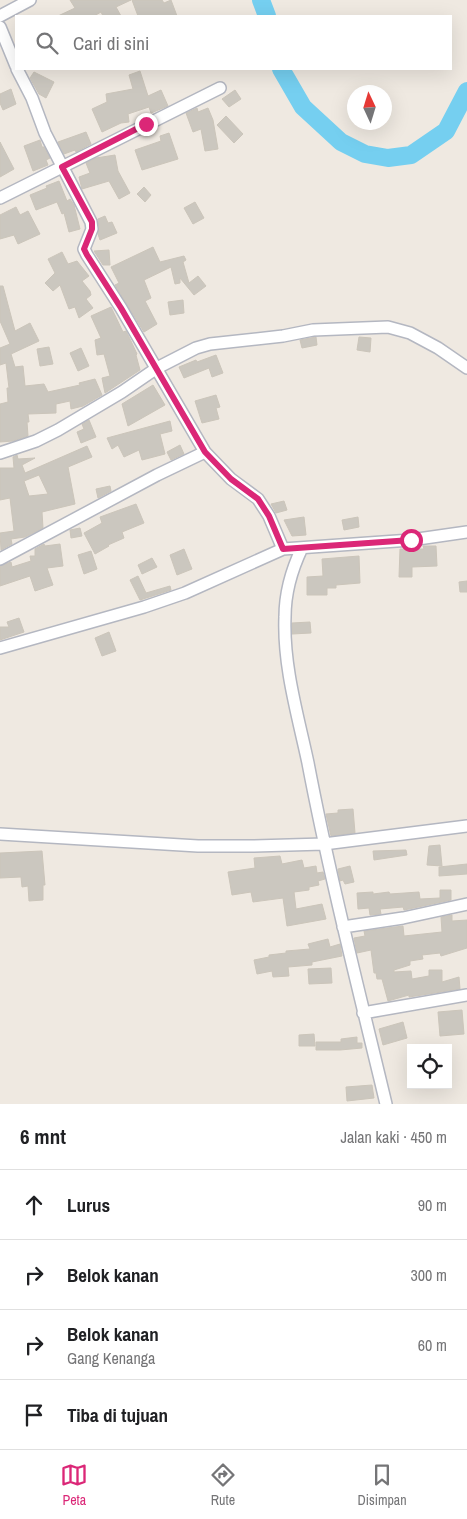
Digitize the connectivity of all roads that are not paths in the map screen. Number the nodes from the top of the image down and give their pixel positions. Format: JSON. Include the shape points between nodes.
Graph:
{"nodes":[{"id":1,"x":30,"y":0,"type":"edge"},
{"id":2,"x":0,"y":16,"type":"edge"},
{"id":3,"x":0,"y":27,"type":"edge"},
{"id":4,"x":15,"y":62,"type":"edge"},
{"id":5,"x":18,"y":70,"type":"edge"},
{"id":6,"x":220,"y":88,"type":"dead end"},
{"id":7,"x":62,"y":167,"type":"junction"},
{"id":8,"x":0,"y":198,"type":"edge"},
{"id":9,"x":157,"y":368,"type":"junction"},
{"id":10,"x":467,"y":368,"type":"edge"},
{"id":11,"x":205,"y":452,"type":"junction"},
{"id":12,"x":0,"y":453,"type":"edge"},
{"id":13,"x":467,"y":532,"type":"edge"},
{"id":14,"x":302,"y":548,"type":"junction"},
{"id":15,"x":283,"y":549,"type":"junction"},
{"id":16,"x":0,"y":559,"type":"edge"},
{"id":17,"x":0,"y":648,"type":"edge"},
{"id":18,"x":467,"y":826,"type":"edge"},
{"id":19,"x":0,"y":834,"type":"edge"},
{"id":20,"x":324,"y":844,"type":"junction"},
{"id":21,"x":467,"y":904,"type":"edge"},
{"id":22,"x":343,"y":927,"type":"junction"},
{"id":23,"x":467,"y":995,"type":"edge"},
{"id":24,"x":363,"y":1013,"type":"junction"},
{"id":25,"x":386,"y":1104,"type":"edge"}],
"edges":[{"from":1,"to":2,"type":"street"},
{"from":3,"to":4,"type":"street"},
{"from":5,"to":7,"type":"street"},
{"from":6,"to":7,"type":"street"},
{"from":7,"to":8,"type":"street"},
{"from":7,"to":9,"type":"street","via":[[92,222],[84,249]]},
{"from":9,"to":10,"type":"street","via":[[210,344],[313,330],[388,327],[410,333]]},
{"from":9,"to":11,"type":"street"},
{"from":9,"to":12,"type":"street","via":[[58,430]]},
{"from":11,"to":15,"type":"street","via":[[231,479],[258,499]]},
{"from":11,"to":16,"type":"street"},
{"from":13,"to":14,"type":"street","via":[[411,540]]},
{"from":14,"to":15,"type":"street"},
{"from":14,"to":20,"type":"street","via":[[286,591],[286,655]]},
{"from":15,"to":17,"type":"street","via":[[185,593]]},
{"from":18,"to":20,"type":"street"},
{"from":19,"to":20,"type":"street","via":[[198,846]]},
{"from":20,"to":22,"type":"street"},
{"from":21,"to":22,"type":"street"},
{"from":22,"to":24,"type":"street"},
{"from":23,"to":24,"type":"street"},
{"from":24,"to":25,"type":"street"}]}
